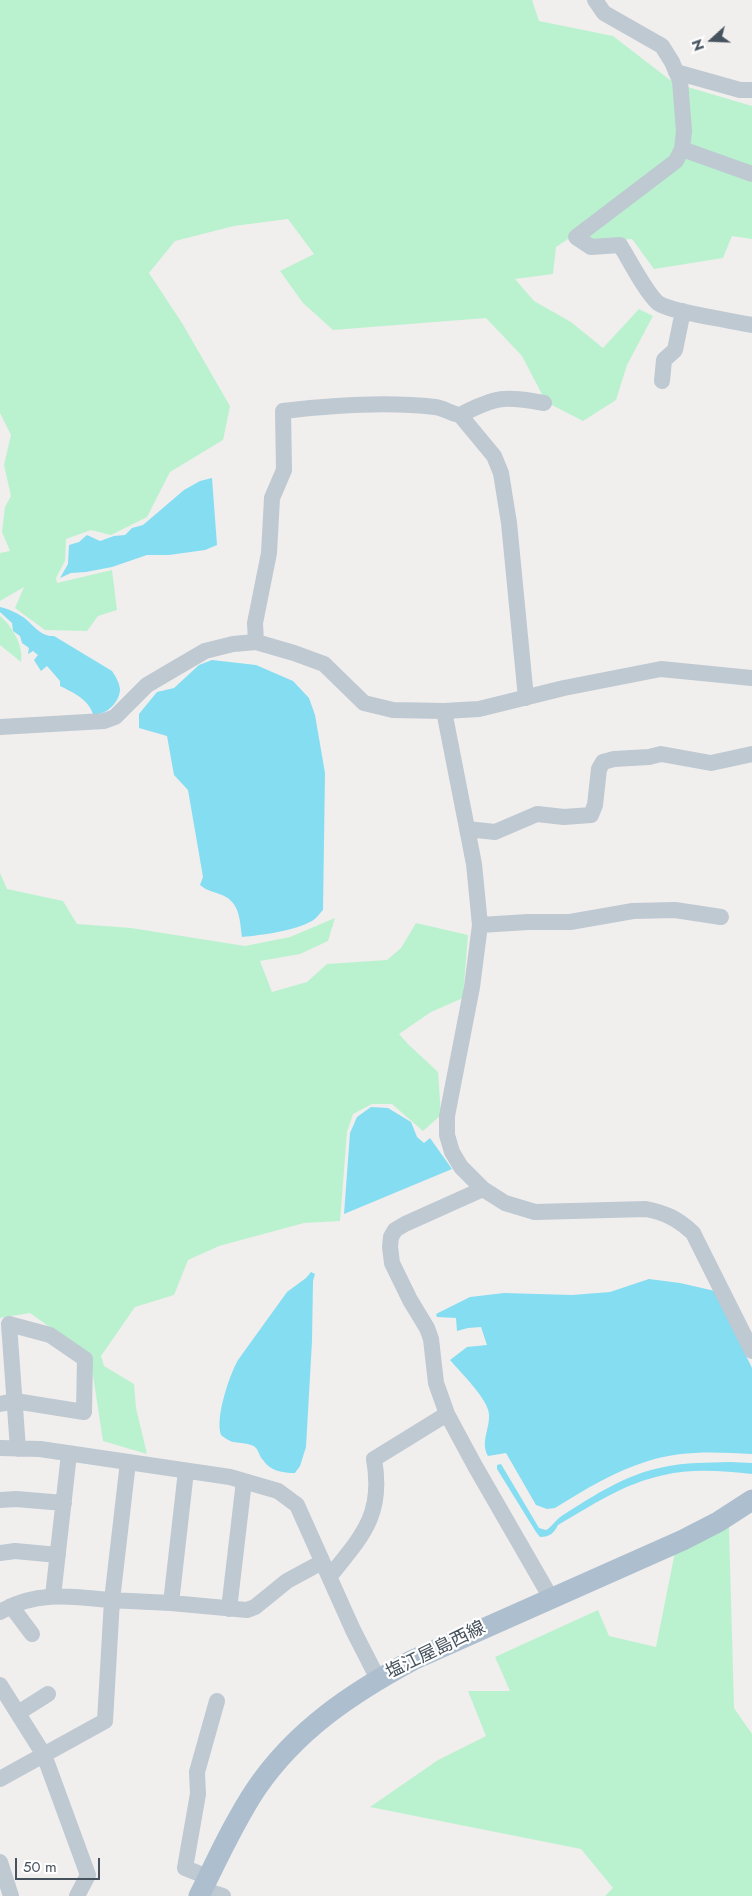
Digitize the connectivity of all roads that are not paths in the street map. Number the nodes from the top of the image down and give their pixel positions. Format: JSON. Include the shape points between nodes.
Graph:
{"nodes":[{"id":1,"x":595,"y":0,"type":"edge"},
{"id":2,"x":676,"y":72,"type":"junction"},
{"id":3,"x":752,"y":90,"type":"edge"},
{"id":4,"x":682,"y":149,"type":"junction"},
{"id":5,"x":752,"y":174,"type":"edge"},
{"id":6,"x":683,"y":311,"type":"junction"},
{"id":7,"x":752,"y":325,"type":"edge"},
{"id":8,"x":662,"y":381,"type":"dead end"},
{"id":9,"x":544,"y":403,"type":"dead end"},
{"id":10,"x":460,"y":415,"type":"junction"},
{"id":11,"x":256,"y":642,"type":"junction"},
{"id":12,"x":752,"y":678,"type":"edge"},
{"id":13,"x":526,"y":698,"type":"junction"},
{"id":14,"x":444,"y":711,"type":"junction"},
{"id":15,"x":0,"y":727,"type":"edge"},
{"id":16,"x":752,"y":754,"type":"edge"},
{"id":17,"x":467,"y":828,"type":"junction"},
{"id":18,"x":721,"y":917,"type":"dead end"},
{"id":19,"x":480,"y":925,"type":"junction"},
{"id":20,"x":483,"y":1190,"type":"junction"},
{"id":21,"x":5,"y":1324,"type":"edge"},
{"id":22,"x":752,"y":1351,"type":"edge"},
{"id":23,"x":7,"y":1403,"type":"edge"},
{"id":24,"x":447,"y":1414,"type":"junction"},
{"id":25,"x":0,"y":1448,"type":"edge"},
{"id":26,"x":18,"y":1448,"type":"junction"},
{"id":27,"x":69,"y":1454,"type":"junction"},
{"id":28,"x":128,"y":1462,"type":"junction"},
{"id":29,"x":186,"y":1471,"type":"junction"},
{"id":30,"x":244,"y":1481,"type":"junction"},
{"id":31,"x":0,"y":1500,"type":"edge"},
{"id":32,"x":752,"y":1500,"type":"edge"},
{"id":33,"x":64,"y":1503,"type":"junction"},
{"id":34,"x":0,"y":1553,"type":"edge"},
{"id":35,"x":58,"y":1555,"type":"junction"},
{"id":36,"x":326,"y":1569,"type":"junction"},
{"id":37,"x":53,"y":1596,"type":"junction"},
{"id":38,"x":551,"y":1598,"type":"junction"},
{"id":39,"x":112,"y":1600,"type":"junction"},
{"id":40,"x":170,"y":1603,"type":"junction"},
{"id":41,"x":5,"y":1609,"type":"edge"},
{"id":42,"x":228,"y":1609,"type":"junction"},
{"id":43,"x":32,"y":1634,"type":"dead end"},
{"id":44,"x":378,"y":1679,"type":"junction"},
{"id":45,"x":0,"y":1685,"type":"edge"},
{"id":46,"x":48,"y":1694,"type":"dead end"},
{"id":47,"x":217,"y":1701,"type":"dead end"},
{"id":48,"x":18,"y":1713,"type":"junction"},
{"id":49,"x":44,"y":1755,"type":"junction"},
{"id":50,"x":0,"y":1779,"type":"edge"},
{"id":51,"x":0,"y":1862,"type":"edge"},
{"id":52,"x":203,"y":1887,"type":"edge"},
{"id":53,"x":10,"y":1896,"type":"edge"},
{"id":54,"x":77,"y":1896,"type":"edge"},
{"id":55,"x":224,"y":1896,"type":"edge"}],
"edges":[{"from":1,"to":2,"type":"street","via":[[604,13],[662,46]]},
{"from":2,"to":3,"type":"street","via":[[740,90]]},
{"from":2,"to":4,"type":"street","via":[[683,107]]},
{"from":4,"to":5,"type":"street"},
{"from":4,"to":6,"type":"street","via":[[676,161],[576,237],[590,247],[620,244],[659,303]]},
{"from":6,"to":7,"type":"street"},
{"from":6,"to":8,"type":"street","via":[[675,350],[664,360]]},
{"from":9,"to":10,"type":"street","via":[[498,398]]},
{"from":10,"to":11,"type":"street","via":[[437,407],[372,404],[283,411],[284,470],[272,498],[269,553],[255,623]]},
{"from":10,"to":13,"type":"street","via":[[494,456],[501,473]]},
{"from":11,"to":14,"type":"street","via":[[324,664],[364,703],[393,710]]},
{"from":11,"to":15,"type":"street","via":[[205,651],[147,685],[115,717],[104,721]]},
{"from":12,"to":13,"type":"street","via":[[661,669]]},
{"from":13,"to":14,"type":"street","via":[[479,709]]},
{"from":14,"to":17,"type":"street"},
{"from":16,"to":17,"type":"street","via":[[711,763],[661,754],[614,759],[603,762],[599,769],[591,815],[537,814],[495,832]]},
{"from":17,"to":19,"type":"street"},
{"from":18,"to":19,"type":"street","via":[[675,910],[633,910],[570,922]]},
{"from":19,"to":20,"type":"street","via":[[472,987],[447,1116],[447,1135],[452,1152]]},
{"from":20,"to":22,"type":"street","via":[[504,1203],[535,1212],[646,1209],[680,1220],[693,1232]]},
{"from":20,"to":24,"type":"street","via":[[405,1224],[391,1237],[392,1263],[431,1340],[436,1383]]},
{"from":21,"to":23,"type":"street"},
{"from":21,"to":23,"type":"street","via":[[50,1335],[85,1359],[84,1412]]},
{"from":23,"to":26,"type":"street"},
{"from":24,"to":36,"type":"street","via":[[374,1459],[377,1490],[369,1525]]},
{"from":24,"to":38,"type":"street"},
{"from":25,"to":26,"type":"street"},
{"from":26,"to":27,"type":"street"},
{"from":27,"to":28,"type":"street"},
{"from":27,"to":33,"type":"street"},
{"from":28,"to":29,"type":"street"},
{"from":28,"to":39,"type":"street"},
{"from":29,"to":30,"type":"street"},
{"from":29,"to":40,"type":"street"},
{"from":30,"to":36,"type":"street","via":[[278,1492],[297,1505]]},
{"from":30,"to":42,"type":"street"},
{"from":31,"to":33,"type":"street"},
{"from":32,"to":38,"type":"main road","name":"塩江屋島西線","via":[[683,1540]]},
{"from":33,"to":35,"type":"street"},
{"from":34,"to":35,"type":"street","via":[[15,1551]]},
{"from":35,"to":37,"type":"street"},
{"from":36,"to":42,"type":"street","via":[[286,1581],[254,1608]]},
{"from":36,"to":44,"type":"street"},
{"from":37,"to":39,"type":"street"},
{"from":37,"to":41,"type":"street","via":[[23,1601]]},
{"from":38,"to":44,"type":"main road","name":"塩江屋島西線"},
{"from":39,"to":40,"type":"street"},
{"from":39,"to":49,"type":"street","via":[[105,1721]]},
{"from":40,"to":42,"type":"street"},
{"from":41,"to":43,"type":"street"},
{"from":44,"to":52,"type":"main road","name":"塩江屋島西線","via":[[339,1704],[284,1753],[249,1800]]},
{"from":45,"to":48,"type":"street"},
{"from":46,"to":48,"type":"street"},
{"from":47,"to":52,"type":"street","via":[[197,1772],[198,1794],[185,1868]]},
{"from":48,"to":49,"type":"street"},
{"from":49,"to":50,"type":"street"},
{"from":49,"to":54,"type":"street","via":[[88,1875]]},
{"from":51,"to":53,"type":"street"},
{"from":52,"to":55,"type":"street"}]}
